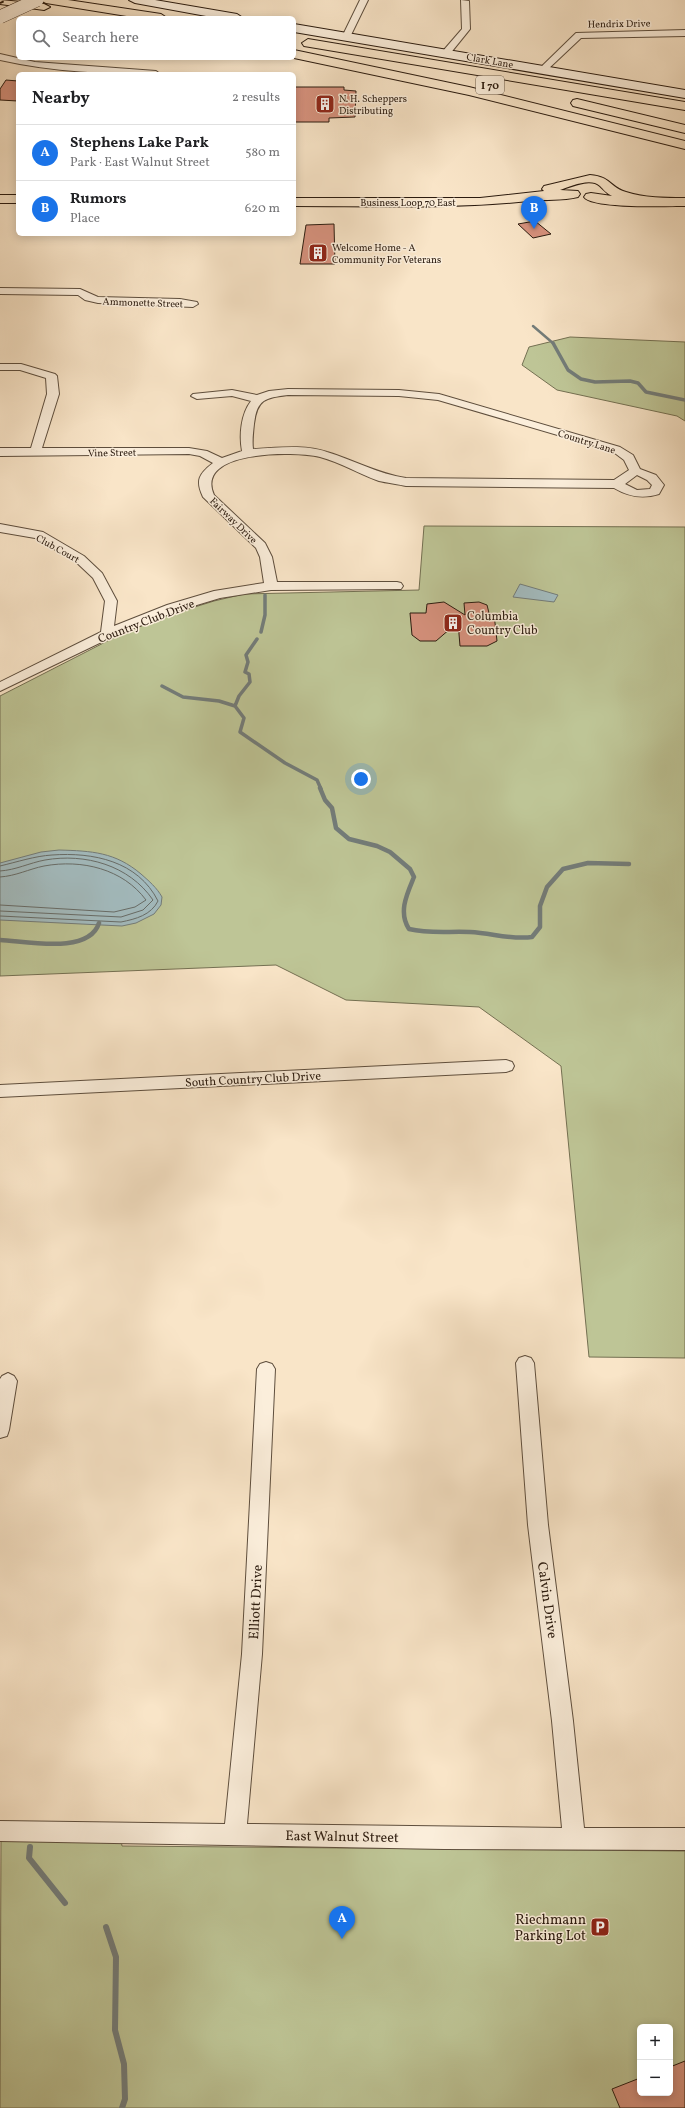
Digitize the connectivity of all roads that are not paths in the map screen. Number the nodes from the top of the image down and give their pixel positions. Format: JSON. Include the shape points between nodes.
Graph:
{"nodes":[{"id":1,"x":37,"y":0,"type":"edge"},
{"id":2,"x":135,"y":0,"type":"edge"},
{"id":3,"x":364,"y":0,"type":"edge"},
{"id":4,"x":50,"y":1,"type":"edge"},
{"id":5,"x":465,"y":1,"type":"edge"},
{"id":6,"x":0,"y":2,"type":"edge"},
{"id":7,"x":130,"y":13,"type":"junction"},
{"id":8,"x":91,"y":16,"type":"edge"},
{"id":9,"x":144,"y":16,"type":"edge"},
{"id":10,"x":149,"y":16,"type":"edge"},
{"id":11,"x":226,"y":16,"type":"edge"},
{"id":12,"x":0,"y":17,"type":"edge"},
{"id":13,"x":296,"y":28,"type":"edge"},
{"id":14,"x":685,"y":33,"type":"edge"},
{"id":15,"x":346,"y":37,"type":"junction"},
{"id":16,"x":296,"y":40,"type":"edge"},
{"id":17,"x":296,"y":47,"type":"edge"},
{"id":18,"x":446,"y":53,"type":"junction"},
{"id":19,"x":296,"y":54,"type":"edge"},
{"id":20,"x":0,"y":57,"type":"edge"},
{"id":21,"x":543,"y":69,"type":"junction"},
{"id":22,"x":129,"y":72,"type":"edge"},
{"id":23,"x":533,"y":93,"type":"dead end"},
{"id":24,"x":685,"y":94,"type":"edge"},
{"id":25,"x":564,"y":100,"type":"dead end"},
{"id":26,"x":685,"y":106,"type":"edge"},
{"id":27,"x":685,"y":129,"type":"edge"},
{"id":28,"x":685,"y":145,"type":"edge"},
{"id":29,"x":571,"y":189,"type":"junction"},
{"id":30,"x":609,"y":189,"type":"junction"},
{"id":31,"x":591,"y":197,"type":"junction"},
{"id":32,"x":0,"y":199,"type":"edge"},
{"id":33,"x":16,"y":199,"type":"edge"},
{"id":34,"x":296,"y":202,"type":"edge"},
{"id":35,"x":662,"y":202,"type":"junction"},
{"id":36,"x":685,"y":202,"type":"edge"},
{"id":37,"x":0,"y":291,"type":"edge"},
{"id":38,"x":193,"y":304,"type":"dead end"},
{"id":39,"x":0,"y":367,"type":"edge"},
{"id":40,"x":197,"y":396,"type":"dead end"},
{"id":41,"x":258,"y":399,"type":"junction"},
{"id":42,"x":0,"y":452,"type":"edge"},
{"id":43,"x":35,"y":453,"type":"junction"},
{"id":44,"x":248,"y":453,"type":"junction"},
{"id":45,"x":221,"y":462,"type":"junction"},
{"id":46,"x":635,"y":471,"type":"junction"},
{"id":47,"x":617,"y":484,"type":"junction"},
{"id":48,"x":0,"y":528,"type":"edge"},
{"id":49,"x":271,"y":586,"type":"junction"},
{"id":50,"x":397,"y":586,"type":"dead end"},
{"id":51,"x":107,"y":634,"type":"junction"},
{"id":52,"x":0,"y":687,"type":"edge"},
{"id":53,"x":506,"y":1066,"type":"dead end"},
{"id":54,"x":0,"y":1091,"type":"edge"},
{"id":55,"x":525,"y":1363,"type":"dead end"},
{"id":56,"x":266,"y":1369,"type":"dead end"},
{"id":57,"x":8,"y":1381,"type":"dead end"},
{"id":58,"x":0,"y":1430,"type":"edge"},
{"id":59,"x":0,"y":1831,"type":"edge"},
{"id":60,"x":235,"y":1834,"type":"junction"},
{"id":61,"x":574,"y":1838,"type":"junction"},
{"id":62,"x":685,"y":1839,"type":"edge"}],
"edges":[{"from":1,"to":12,"type":"street","bridge":true},
{"from":2,"to":11,"type":"street"},
{"from":3,"to":15,"type":"street"},
{"from":4,"to":7,"type":"main road"},
{"from":5,"to":18,"type":"street","via":[[466,29]]},
{"from":6,"to":8,"type":"main road"},
{"from":7,"to":9,"type":"main road"},
{"from":7,"to":10,"type":"main road"},
{"from":13,"to":15,"type":"street","name":"Clark Lane"},
{"from":14,"to":21,"type":"street","name":"Hendrix Drive","via":[[579,35]]},
{"from":15,"to":18,"type":"street","name":"Clark Lane"},
{"from":16,"to":26,"type":"main road"},
{"from":17,"to":23,"type":"main road","number":"I 70"},
{"from":18,"to":21,"type":"street","name":"Clark Lane"},
{"from":19,"to":28,"type":"main road","number":"I 70","via":[[476,93]]},
{"from":20,"to":22,"type":"street","via":[[35,65]]},
{"from":21,"to":24,"type":"street","name":"Clark Lane"},
{"from":25,"to":27,"type":"main road"},
{"from":29,"to":30,"type":"main road","via":[[580,179],[594,179],[608,185]]},
{"from":29,"to":31,"type":"main road"},
{"from":29,"to":34,"type":"main road","name":"Business Loop 70 East","via":[[497,201]]},
{"from":30,"to":31,"type":"main road","via":[[606,193]]},
{"from":30,"to":35,"type":"main road","via":[[622,196]]},
{"from":31,"to":35,"type":"main road","via":[[633,203]]},
{"from":32,"to":33,"type":"main road"},
{"from":35,"to":36,"type":"main road"},
{"from":37,"to":38,"type":"street","name":"Ammonette Street","via":[[80,292],[98,300]]},
{"from":39,"to":43,"type":"street","via":[[21,366],[50,376],[53,394]]},
{"from":40,"to":41,"type":"street","via":[[232,393]]},
{"from":41,"to":44,"type":"street","via":[[250,410],[246,442]]},
{"from":41,"to":46,"type":"street","name":"Country Lane","via":[[269,394],[288,392],[399,393],[440,398],[616,449],[628,455]]},
{"from":42,"to":43,"type":"street","name":"Vine Street"},
{"from":43,"to":45,"type":"street","name":"Vine Street","via":[[189,451],[203,453]]},
{"from":44,"to":45,"type":"street","name":"Fairway Drive"},
{"from":44,"to":47,"type":"street","via":[[302,451],[323,454],[383,478],[406,482]]},
{"from":45,"to":49,"type":"street","name":"Fairway Drive","via":[[207,473],[204,486],[209,497],[261,546],[266,557]]},
{"from":46,"to":47,"type":"street"},
{"from":46,"to":47,"type":"street","via":[[656,480],[658,486],[655,491],[640,494],[630,492]]},
{"from":48,"to":51,"type":"street","name":"Club Court","via":[[39,535],[80,559],[98,576],[111,601]]},
{"from":49,"to":50,"type":"street","name":"Country Club Drive"},
{"from":49,"to":51,"type":"street","name":"Country Club Drive","via":[[218,594],[172,608]]},
{"from":51,"to":52,"type":"street","name":"Country Club Drive"},
{"from":53,"to":54,"type":"street","name":"South Country Club Drive"},
{"from":55,"to":61,"type":"street","name":"Calvin Drive","via":[[538,1525],[569,1776]]},
{"from":56,"to":60,"type":"street","name":"Elliott Drive","via":[[252,1654]]},
{"from":57,"to":58,"type":"street"},
{"from":59,"to":60,"type":"street","name":"East Walnut Street"},
{"from":60,"to":61,"type":"street","name":"East Walnut Street"},
{"from":61,"to":62,"type":"street","name":"East Walnut Street"}]}
